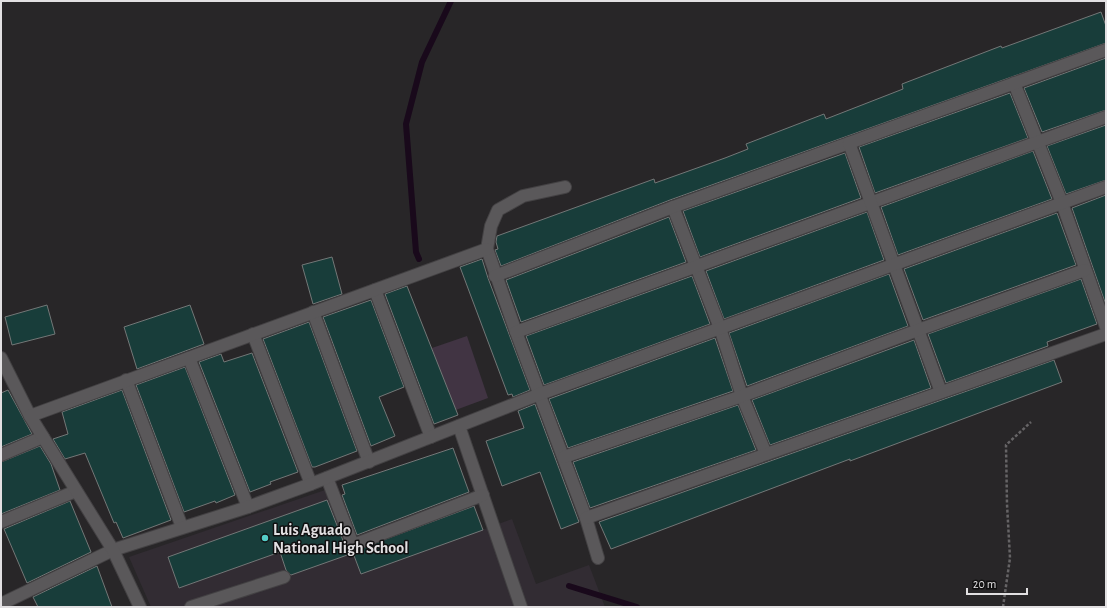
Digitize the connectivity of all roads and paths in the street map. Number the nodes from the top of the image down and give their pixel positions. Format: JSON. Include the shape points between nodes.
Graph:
{"nodes":[{"id":1,"x":1106,"y":50,"type":"edge"},
{"id":2,"x":1014,"y":83,"type":"junction"},
{"id":3,"x":1106,"y":117,"type":"edge"},
{"id":4,"x":1037,"y":141,"type":"junction"},
{"id":5,"x":849,"y":143,"type":"junction"},
{"id":6,"x":565,"y":187,"type":"dead end"},
{"id":7,"x":1106,"y":187,"type":"edge"},
{"id":8,"x":871,"y":203,"type":"junction"},
{"id":9,"x":1062,"y":203,"type":"junction"},
{"id":10,"x":672,"y":207,"type":"junction"},
{"id":11,"x":487,"y":249,"type":"junction"},
{"id":12,"x":895,"y":265,"type":"junction"},
{"id":13,"x":695,"y":266,"type":"junction"},
{"id":14,"x":1085,"y":270,"type":"junction"},
{"id":15,"x":495,"y":276,"type":"junction"},
{"id":16,"x":375,"y":290,"type":"junction"},
{"id":17,"x":313,"y":312,"type":"junction"},
{"id":18,"x":1106,"y":327,"type":"edge"},
{"id":19,"x":720,"y":328,"type":"junction"},
{"id":20,"x":918,"y":330,"type":"junction"},
{"id":21,"x":516,"y":332,"type":"junction"},
{"id":22,"x":253,"y":334,"type":"junction"},
{"id":23,"x":1106,"y":334,"type":"edge"},
{"id":24,"x":1,"y":358,"type":"edge"},
{"id":25,"x":188,"y":358,"type":"junction"},
{"id":26,"x":126,"y":380,"type":"junction"},
{"id":27,"x":6,"y":384,"type":"edge"},
{"id":28,"x":942,"y":392,"type":"junction"},
{"id":29,"x":540,"y":394,"type":"junction"},
{"id":30,"x":742,"y":396,"type":"junction"},
{"id":31,"x":30,"y":416,"type":"junction"},
{"id":32,"x":1031,"y":422,"type":"dead end"},
{"id":33,"x":459,"y":426,"type":"junction"},
{"id":34,"x":43,"y":437,"type":"junction"},
{"id":35,"x":431,"y":437,"type":"junction"},
{"id":36,"x":766,"y":454,"type":"junction"},
{"id":37,"x":1,"y":455,"type":"edge"},
{"id":38,"x":564,"y":457,"type":"junction"},
{"id":39,"x":369,"y":462,"type":"junction"},
{"id":40,"x":327,"y":478,"type":"junction"},
{"id":41,"x":311,"y":484,"type":"junction"},
{"id":42,"x":76,"y":491,"type":"junction"},
{"id":43,"x":483,"y":495,"type":"junction"},
{"id":44,"x":248,"y":507,"type":"junction"},
{"id":45,"x":586,"y":518,"type":"junction"},
{"id":46,"x":1,"y":522,"type":"edge"},
{"id":47,"x":182,"y":527,"type":"junction"},
{"id":48,"x":113,"y":550,"type":"junction"},
{"id":49,"x":598,"y":558,"type":"dead end"},
{"id":50,"x":284,"y":577,"type":"dead end"},
{"id":51,"x":1,"y":604,"type":"edge"},
{"id":52,"x":140,"y":607,"type":"edge"},
{"id":53,"x":191,"y":607,"type":"edge"},
{"id":54,"x":521,"y":607,"type":"edge"},
{"id":55,"x":1003,"y":607,"type":"edge"}],
"edges":[{"from":1,"to":2,"type":"street"},
{"from":2,"to":4,"type":"street"},
{"from":2,"to":5,"type":"street"},
{"from":3,"to":4,"type":"street"},
{"from":4,"to":8,"type":"street"},
{"from":4,"to":9,"type":"street"},
{"from":5,"to":8,"type":"street"},
{"from":5,"to":10,"type":"street"},
{"from":6,"to":11,"type":"street","via":[[523,196],[498,210],[491,226]]},
{"from":7,"to":9,"type":"street"},
{"from":8,"to":12,"type":"street"},
{"from":8,"to":13,"type":"street"},
{"from":9,"to":12,"type":"street"},
{"from":9,"to":14,"type":"street"},
{"from":10,"to":13,"type":"street"},
{"from":10,"to":15,"type":"street"},
{"from":11,"to":15,"type":"street"},
{"from":11,"to":16,"type":"street"},
{"from":12,"to":19,"type":"street"},
{"from":12,"to":20,"type":"street"},
{"from":13,"to":19,"type":"street"},
{"from":13,"to":21,"type":"street"},
{"from":14,"to":18,"type":"street"},
{"from":14,"to":20,"type":"street"},
{"from":15,"to":21,"type":"street"},
{"from":16,"to":17,"type":"street"},
{"from":16,"to":35,"type":"street"},
{"from":17,"to":22,"type":"street"},
{"from":17,"to":39,"type":"street"},
{"from":19,"to":29,"type":"street"},
{"from":19,"to":30,"type":"street"},
{"from":20,"to":28,"type":"street"},
{"from":20,"to":30,"type":"street"},
{"from":21,"to":29,"type":"street"},
{"from":22,"to":25,"type":"street"},
{"from":22,"to":41,"type":"street"},
{"from":23,"to":28,"type":"street"},
{"from":24,"to":27,"type":"street"},
{"from":25,"to":26,"type":"street"},
{"from":25,"to":44,"type":"street"},
{"from":26,"to":31,"type":"street"},
{"from":26,"to":47,"type":"street"},
{"from":27,"to":31,"type":"street"},
{"from":28,"to":36,"type":"street"},
{"from":29,"to":33,"type":"street"},
{"from":29,"to":38,"type":"street"},
{"from":30,"to":36,"type":"street"},
{"from":30,"to":38,"type":"street"},
{"from":31,"to":34,"type":"street"},
{"from":32,"to":55,"type":"path","via":[[1006,445],[1010,558]]},
{"from":33,"to":35,"type":"street"},
{"from":33,"to":43,"type":"street"},
{"from":34,"to":37,"type":"street"},
{"from":34,"to":42,"type":"street"},
{"from":35,"to":39,"type":"street"},
{"from":36,"to":45,"type":"street"},
{"from":38,"to":45,"type":"street"},
{"from":39,"to":40,"type":"street"},
{"from":40,"to":41,"type":"street"},
{"from":40,"to":43,"type":"street","via":[[353,545]]},
{"from":41,"to":44,"type":"street"},
{"from":42,"to":46,"type":"street"},
{"from":42,"to":48,"type":"street"},
{"from":43,"to":54,"type":"street"},
{"from":44,"to":47,"type":"street"},
{"from":45,"to":49,"type":"street"},
{"from":47,"to":48,"type":"street"},
{"from":48,"to":51,"type":"street"},
{"from":48,"to":52,"type":"street"},
{"from":50,"to":53,"type":"street"}]}
